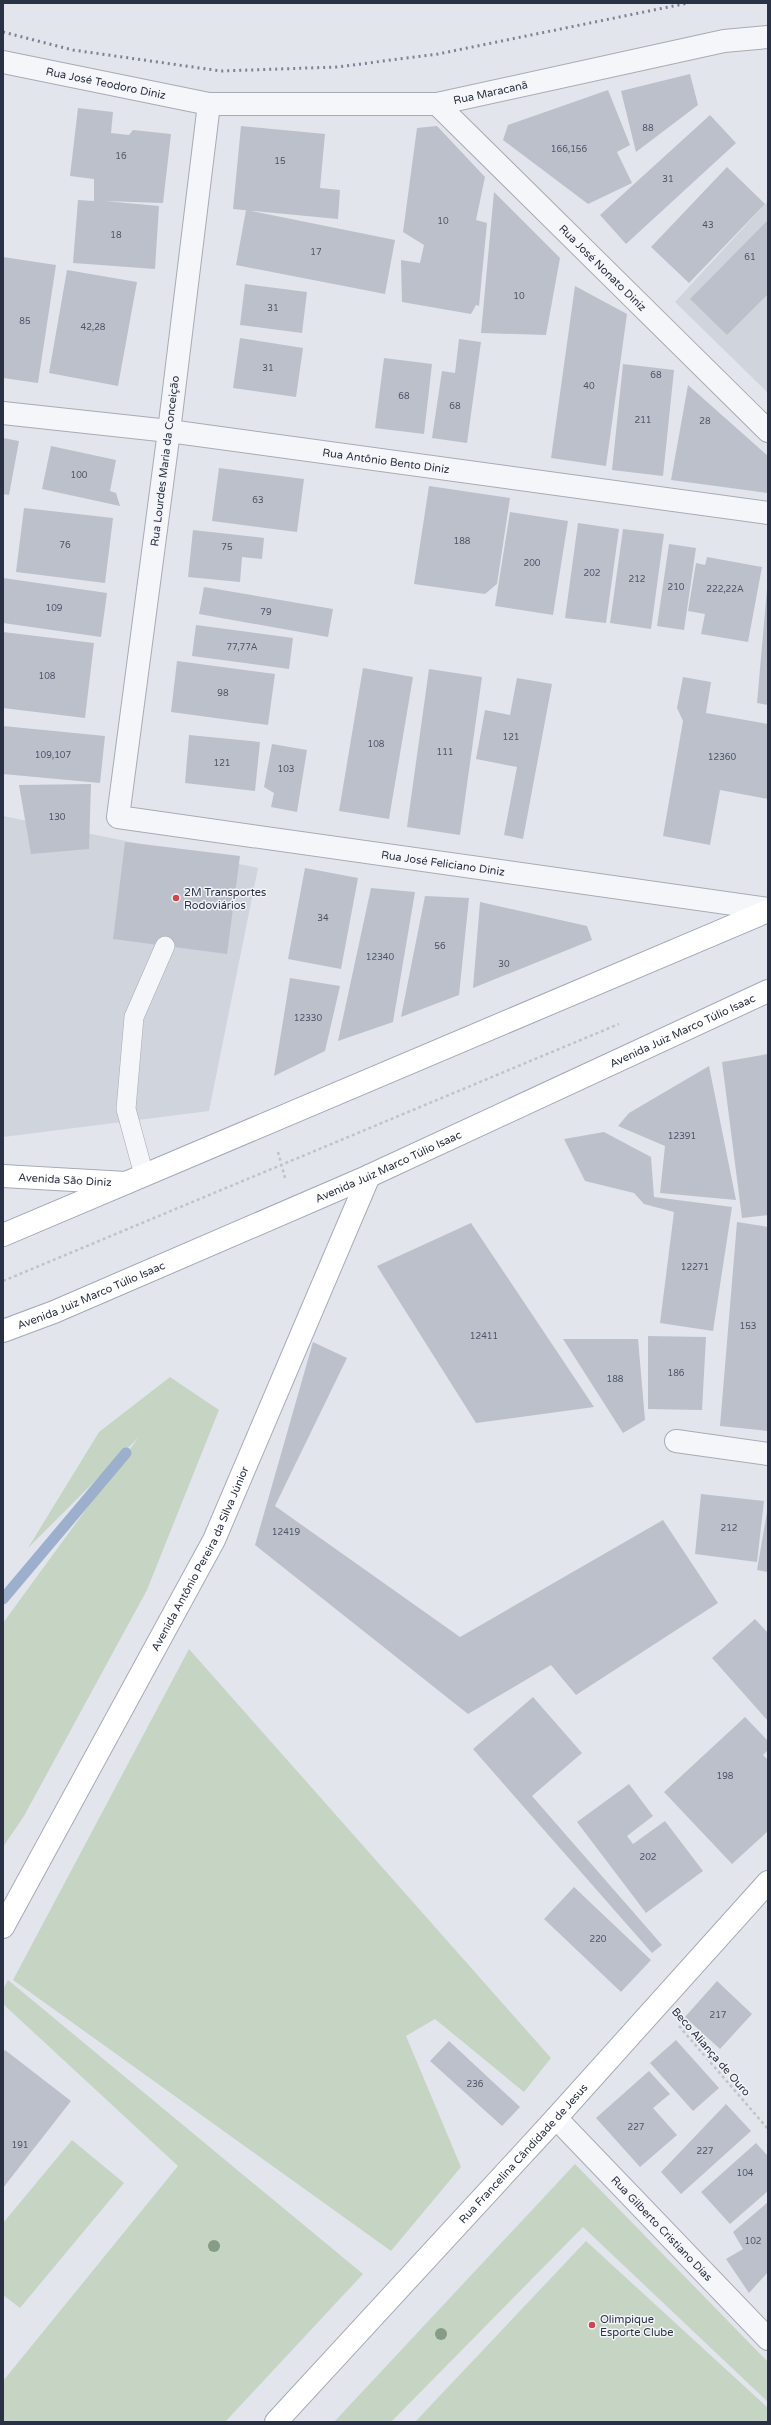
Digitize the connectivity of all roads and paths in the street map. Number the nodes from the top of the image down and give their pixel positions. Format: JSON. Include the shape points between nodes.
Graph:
{"nodes":[{"id":1,"x":768,"y":37,"type":"edge"},
{"id":2,"x":3,"y":62,"type":"edge"},
{"id":3,"x":209,"y":104,"type":"junction"},
{"id":4,"x":437,"y":104,"type":"junction"},
{"id":5,"x":3,"y":413,"type":"edge"},
{"id":6,"x":169,"y":430,"type":"junction"},
{"id":7,"x":768,"y":431,"type":"edge"},
{"id":8,"x":768,"y":513,"type":"edge"},
{"id":9,"x":118,"y":817,"type":"joint"},
{"id":10,"x":768,"y":910,"type":"edge"},
{"id":11,"x":165,"y":946,"type":"dead end"},
{"id":12,"x":768,"y":991,"type":"edge"},
{"id":13,"x":620,"y":1023,"type":"dead end"},
{"id":14,"x":269,"y":1123,"type":"junction"},
{"id":15,"x":281,"y":1165,"type":"junction"},
{"id":16,"x":3,"y":1176,"type":"edge"},
{"id":17,"x":369,"y":1176,"type":"junction"},
{"id":18,"x":135,"y":1179,"type":"junction"},
{"id":19,"x":294,"y":1208,"type":"junction"},
{"id":20,"x":3,"y":1235,"type":"edge"},
{"id":21,"x":3,"y":1281,"type":"edge"},
{"id":22,"x":3,"y":1331,"type":"edge"},
{"id":23,"x":676,"y":1441,"type":"dead end"},
{"id":24,"x":768,"y":1454,"type":"edge"},
{"id":25,"x":768,"y":1882,"type":"edge"},
{"id":26,"x":3,"y":1927,"type":"edge"},
{"id":27,"x":658,"y":2003,"type":"junction"},
{"id":28,"x":556,"y":2118,"type":"junction"},
{"id":29,"x":768,"y":2129,"type":"edge"},
{"id":30,"x":768,"y":2339,"type":"edge"},
{"id":31,"x":276,"y":2422,"type":"edge"}],
"edges":[{"from":1,"to":4,"type":"street","name":"Rua Maracanã","via":[[724,41]]},
{"from":2,"to":3,"type":"street","name":"Rua José Teodoro Diniz"},
{"from":3,"to":4,"type":"street","name":"Rua Maracanã"},
{"from":3,"to":6,"type":"street","name":"Rua Lourdes Maria da Conceição"},
{"from":4,"to":7,"type":"street","name":"Rua José Nonato Diniz"},
{"from":5,"to":6,"type":"street","name":"Rua Antônio Bento Diniz"},
{"from":6,"to":8,"type":"street","name":"Rua Antônio Bento Diniz"},
{"from":6,"to":9,"type":"street","name":"Rua Lourdes Maria da Conceição"},
{"from":9,"to":10,"type":"street","name":"Rua José Feliciano Diniz"},
{"from":10,"to":14,"type":"street"},
{"from":11,"to":18,"type":"lane","via":[[134,1017],[126,1109]]},
{"from":12,"to":17,"type":"street","name":"Avenida Juiz Marco Túlio Isaac"},
{"from":13,"to":15,"type":"path"},
{"from":14,"to":15,"type":"path"},
{"from":14,"to":18,"type":"street"},
{"from":15,"to":19,"type":"path"},
{"from":15,"to":21,"type":"path"},
{"from":16,"to":18,"type":"street","name":"Avenida São Diniz"},
{"from":17,"to":19,"type":"street","name":"Avenida Juiz Marco Túlio Isaac"},
{"from":17,"to":26,"type":"street","name":"Avenida Antônio Pereira da Silva Júnior","via":[[214,1540]]},
{"from":18,"to":20,"type":"street"},
{"from":19,"to":22,"type":"street","name":"Avenida Juiz Marco Túlio Isaac","via":[[54,1312]]},
{"from":23,"to":24,"type":"street"},
{"from":25,"to":27,"type":"street","name":"Rua Francelina Cândidade de Jesus"},
{"from":27,"to":28,"type":"street","name":"Rua Francelina Cândidade de Jesus"},
{"from":27,"to":29,"type":"path","name":"Beco Aliança de Ouro"},
{"from":28,"to":30,"type":"street","name":"Rua Gilberto Cristiano Dias"},
{"from":28,"to":31,"type":"street","name":"Rua Francelina Cândidade de Jesus"}]}
